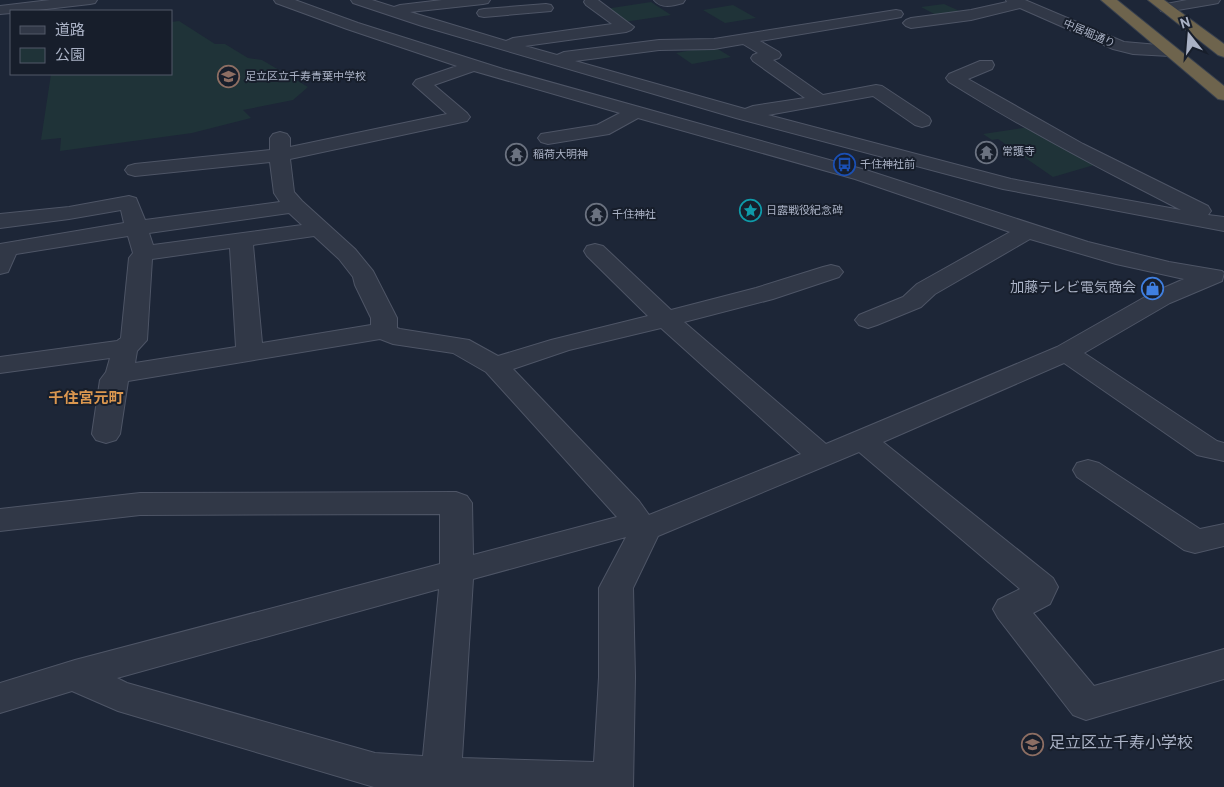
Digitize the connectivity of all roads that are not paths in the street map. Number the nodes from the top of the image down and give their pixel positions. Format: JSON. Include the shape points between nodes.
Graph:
{"nodes":[{"id":1,"x":90,"y":0,"type":"edge"},
{"id":2,"x":281,"y":0,"type":"edge"},
{"id":3,"x":358,"y":0,"type":"edge"},
{"id":4,"x":661,"y":0,"type":"edge"},
{"id":5,"x":678,"y":0,"type":"edge"},
{"id":6,"x":1108,"y":0,"type":"edge"},
{"id":7,"x":1213,"y":0,"type":"edge"},
{"id":8,"x":591,"y":2,"type":"dead end"},
{"id":9,"x":1016,"y":2,"type":"edge"},
{"id":10,"x":869,"y":3,"type":"dead end"},
{"id":11,"x":543,"y":4,"type":"edge"},
{"id":12,"x":1161,"y":4,"type":"edge"},
{"id":13,"x":484,"y":6,"type":"edge"},
{"id":14,"x":0,"y":10,"type":"edge"},
{"id":15,"x":391,"y":10,"type":"junction"},
{"id":16,"x":911,"y":23,"type":"dead end"},
{"id":17,"x":570,"y":35,"type":"junction"},
{"id":18,"x":745,"y":39,"type":"junction"},
{"id":19,"x":504,"y":44,"type":"junction"},
{"id":20,"x":1170,"y":51,"type":"junction"},
{"id":21,"x":1224,"y":52,"type":"edge"},
{"id":22,"x":550,"y":58,"type":"junction"},
{"id":23,"x":986,"y":65,"type":"dead end"},
{"id":24,"x":472,"y":66,"type":"junction"},
{"id":25,"x":1224,"y":95,"type":"edge"},
{"id":26,"x":819,"y":100,"type":"junction"},
{"id":27,"x":636,"y":112,"type":"junction"},
{"id":28,"x":742,"y":114,"type":"junction"},
{"id":29,"x":922,"y":121,"type":"dead end"},
{"id":30,"x":548,"y":138,"type":"dead end"},
{"id":31,"x":280,"y":147,"type":"junction"},
{"id":32,"x":135,"y":170,"type":"dead end"},
{"id":33,"x":294,"y":206,"type":"junction"},
{"id":34,"x":0,"y":221,"type":"edge"},
{"id":35,"x":1224,"y":223,"type":"edge"},
{"id":36,"x":136,"y":228,"type":"junction"},
{"id":37,"x":319,"y":229,"type":"junction"},
{"id":38,"x":1029,"y":230,"type":"junction"},
{"id":39,"x":241,"y":240,"type":"junction"},
{"id":40,"x":595,"y":251,"type":"dead end"},
{"id":41,"x":144,"y":254,"type":"junction"},
{"id":42,"x":0,"y":267,"type":"edge"},
{"id":43,"x":831,"y":272,"type":"dead end"},
{"id":44,"x":1217,"y":276,"type":"edge"},
{"id":45,"x":667,"y":320,"type":"junction"},
{"id":46,"x":868,"y":320,"type":"dead end"},
{"id":47,"x":384,"y":331,"type":"junction"},
{"id":48,"x":124,"y":348,"type":"junction"},
{"id":49,"x":1066,"y":353,"type":"junction"},
{"id":50,"x":250,"y":354,"type":"junction"},
{"id":51,"x":0,"y":365,"type":"edge"},
{"id":52,"x":495,"y":366,"type":"junction"},
{"id":53,"x":119,"y":374,"type":"junction"},
{"id":54,"x":106,"y":434,"type":"dead end"},
{"id":55,"x":862,"y":440,"type":"junction"},
{"id":56,"x":1224,"y":452,"type":"edge"},
{"id":57,"x":822,"y":457,"type":"junction"},
{"id":58,"x":1088,"y":470,"type":"dead end"},
{"id":59,"x":0,"y":520,"type":"edge"},
{"id":60,"x":639,"y":526,"type":"junction"},
{"id":61,"x":1224,"y":535,"type":"edge"},
{"id":62,"x":457,"y":572,"type":"junction"},
{"id":63,"x":1224,"y":664,"type":"edge"},
{"id":64,"x":74,"y":675,"type":"junction"},
{"id":65,"x":0,"y":698,"type":"edge"},
{"id":66,"x":441,"y":776,"type":"junction"},
{"id":67,"x":613,"y":783,"type":"edge"}],
"edges":[{"from":1,"to":14,"type":"street"},
{"from":2,"to":24,"type":"street"},
{"from":3,"to":15,"type":"street"},
{"from":4,"to":5,"type":"street"},
{"from":6,"to":20,"type":"highway"},
{"from":7,"to":12,"type":"street","via":[[1193,5]]},
{"from":8,"to":17,"type":"street","via":[[626,27]]},
{"from":9,"to":16,"type":"street","via":[[971,15]]},
{"from":9,"to":20,"type":"street","name":"中居堀通り","via":[[1119,46]]},
{"from":10,"to":18,"type":"street","via":[[896,14]]},
{"from":11,"to":13,"type":"street"},
{"from":11,"to":17,"type":"street","via":[[550,16]]},
{"from":12,"to":21,"type":"highway"},
{"from":13,"to":15,"type":"street"},
{"from":15,"to":19,"type":"street"},
{"from":17,"to":19,"type":"street"},
{"from":18,"to":22,"type":"street"},
{"from":18,"to":26,"type":"street","via":[[773,55],[759,58]]},
{"from":19,"to":22,"type":"street"},
{"from":20,"to":25,"type":"highway"},
{"from":22,"to":28,"type":"street"},
{"from":23,"to":35,"type":"street","via":[[955,78],[1106,166]]},
{"from":24,"to":27,"type":"street"},
{"from":24,"to":31,"type":"street","via":[[422,84],[461,117]]},
{"from":26,"to":28,"type":"street"},
{"from":26,"to":29,"type":"street","via":[[876,90]]},
{"from":27,"to":30,"type":"street","via":[[602,130]]},
{"from":27,"to":38,"type":"street","via":[[892,184]]},
{"from":28,"to":35,"type":"street","via":[[1010,184]]},
{"from":31,"to":32,"type":"street"},
{"from":31,"to":33,"type":"street","via":[[284,193]]},
{"from":33,"to":36,"type":"street"},
{"from":33,"to":37,"type":"street"},
{"from":34,"to":36,"type":"street","via":[[129,202]]},
{"from":36,"to":41,"type":"street"},
{"from":36,"to":42,"type":"street","via":[[7,249]]},
{"from":37,"to":39,"type":"street"},
{"from":37,"to":47,"type":"street","via":[[347,254],[365,276],[384,318]]},
{"from":38,"to":44,"type":"street","via":[[1127,260]]},
{"from":38,"to":46,"type":"street","via":[[926,289],[912,302]]},
{"from":39,"to":41,"type":"street"},
{"from":39,"to":50,"type":"street"},
{"from":40,"to":45,"type":"street"},
{"from":41,"to":48,"type":"street","via":[[141,258],[134,340]]},
{"from":43,"to":45,"type":"street"},
{"from":44,"to":49,"type":"street","via":[[1162,298]]},
{"from":45,"to":52,"type":"street","via":[[559,346]]},
{"from":45,"to":57,"type":"street"},
{"from":47,"to":50,"type":"street"},
{"from":47,"to":52,"type":"street","via":[[393,336],[460,346]]},
{"from":48,"to":51,"type":"street"},
{"from":48,"to":53,"type":"street"},
{"from":49,"to":55,"type":"street"},
{"from":49,"to":56,"type":"street","via":[[1207,448]]},
{"from":50,"to":53,"type":"street"},
{"from":52,"to":60,"type":"street","via":[[628,509]]},
{"from":53,"to":54,"type":"street","via":[[114,380]]},
{"from":55,"to":57,"type":"street"},
{"from":55,"to":63,"type":"street","via":[[1041,587],[1038,595],[1010,609],[1086,704]]},
{"from":57,"to":60,"type":"street","via":[[653,526]]},
{"from":58,"to":61,"type":"street","via":[[1196,542]]},
{"from":59,"to":62,"type":"street","via":[[140,504],[456,503]]},
{"from":60,"to":62,"type":"street","via":[[617,528]]},
{"from":60,"to":67,"type":"street","via":[[642,538],[616,588]]},
{"from":62,"to":64,"type":"street"},
{"from":62,"to":66,"type":"street"},
{"from":64,"to":65,"type":"street"},
{"from":64,"to":66,"type":"street","via":[[118,696],[375,770]]},
{"from":66,"to":67,"type":"street"}]}
